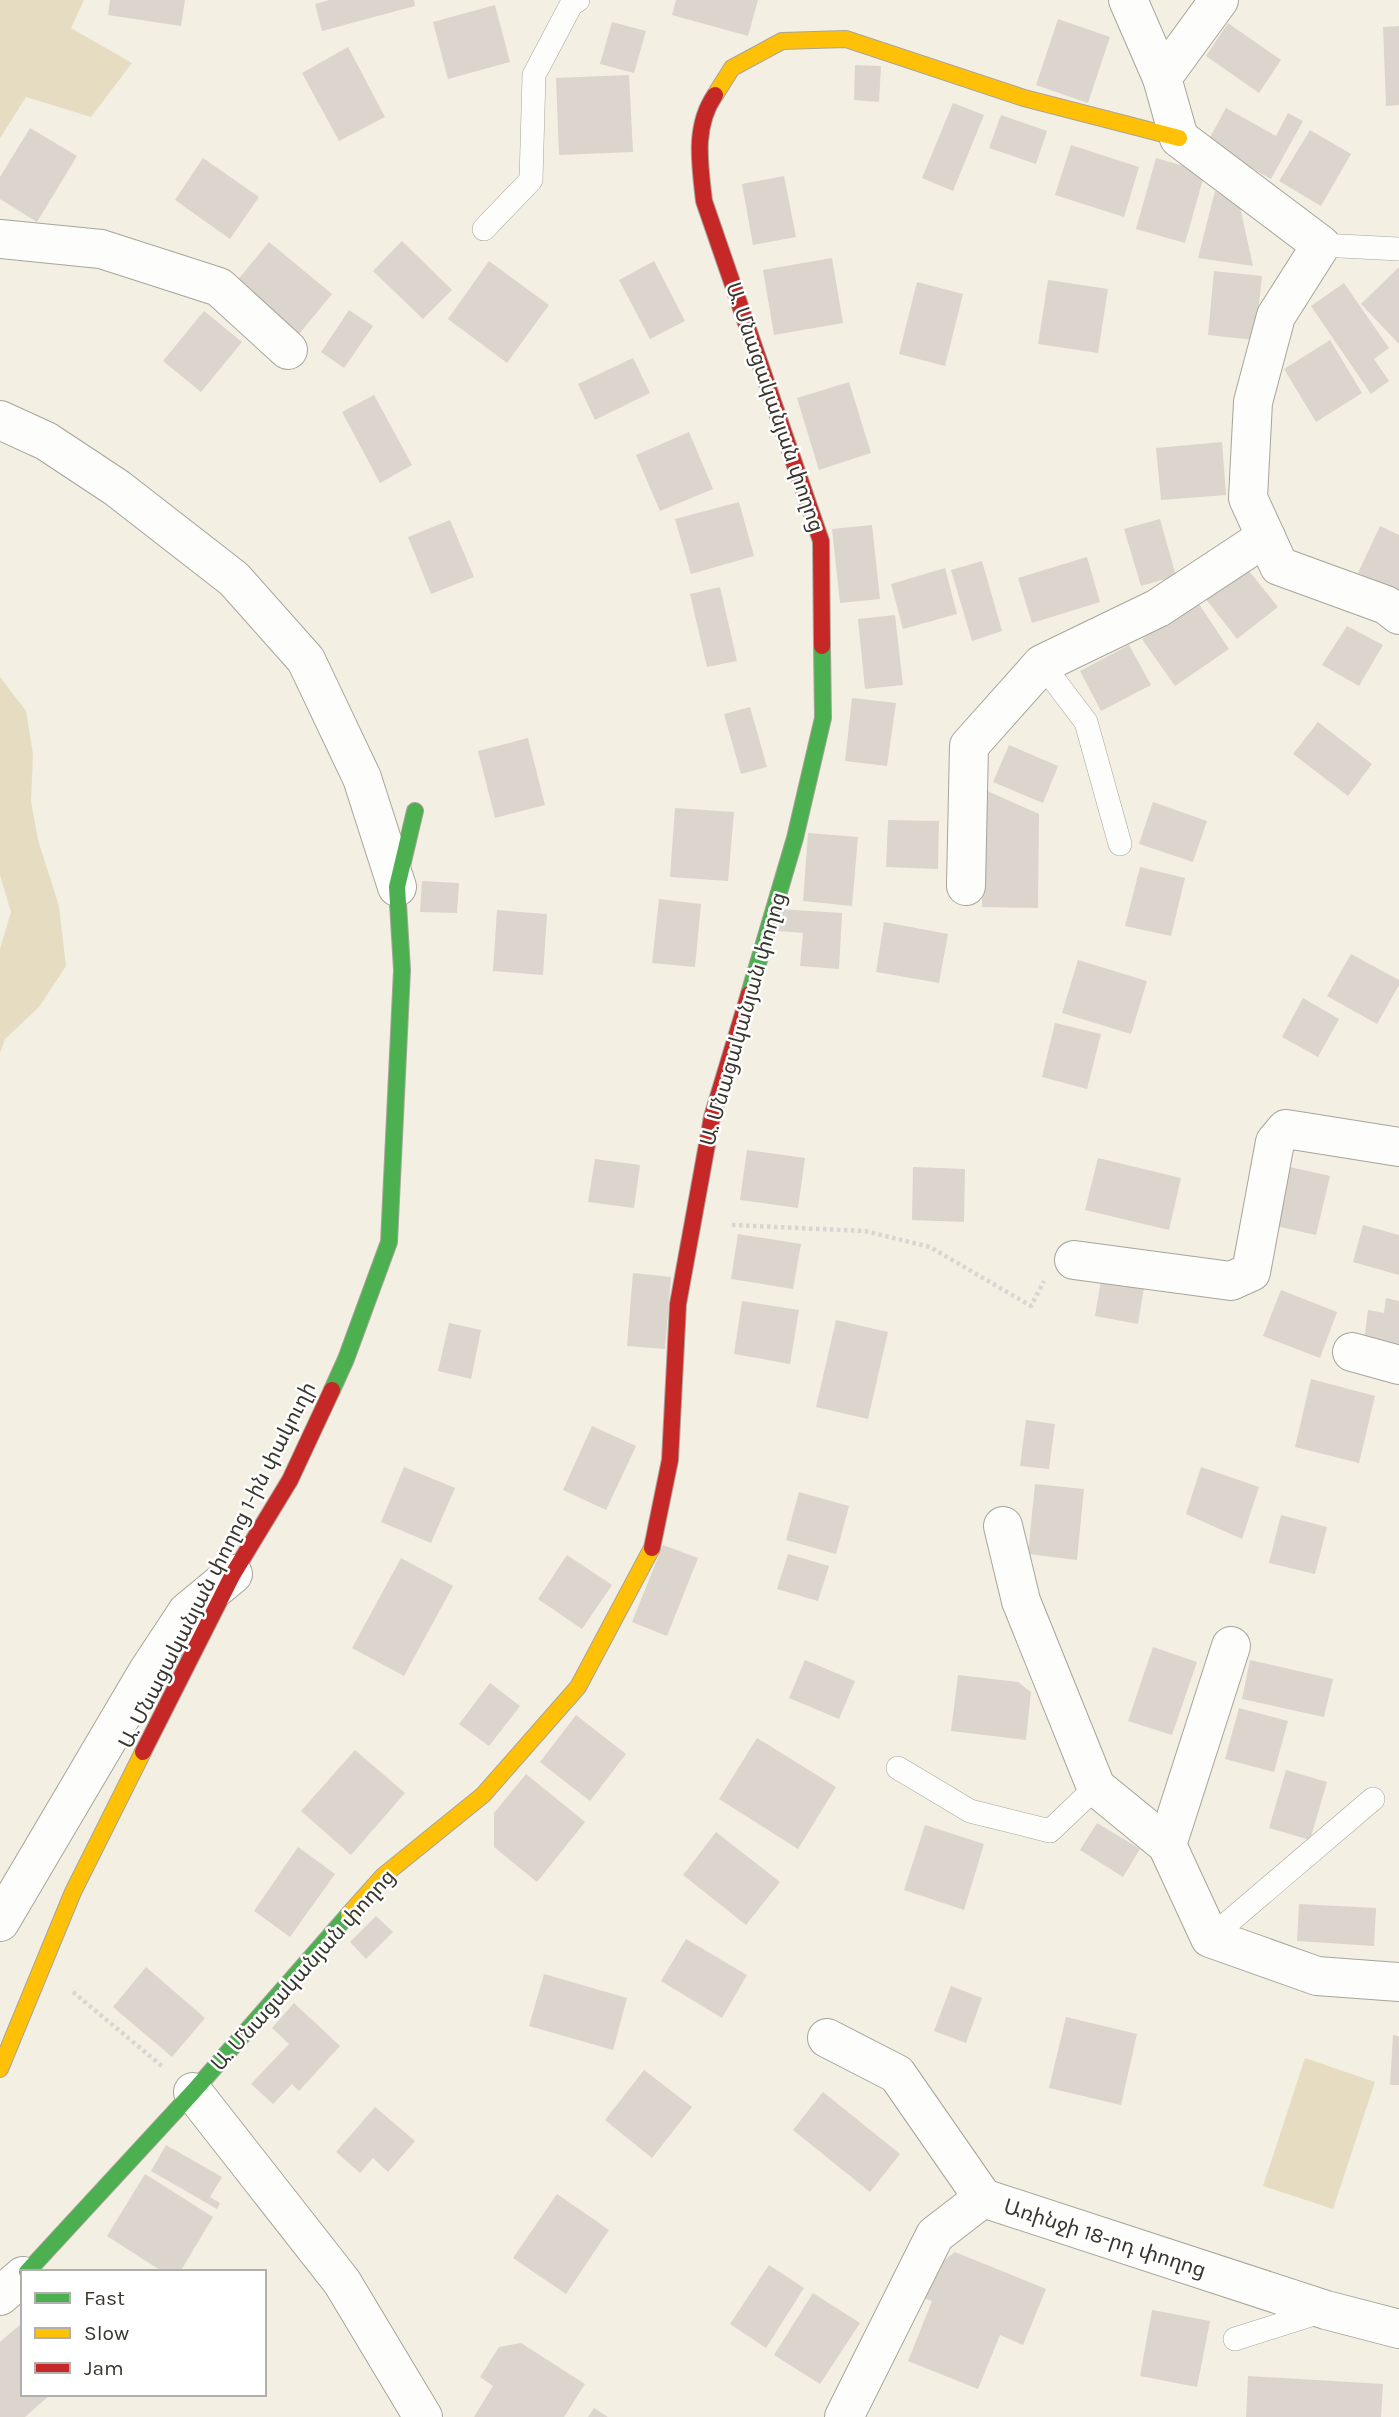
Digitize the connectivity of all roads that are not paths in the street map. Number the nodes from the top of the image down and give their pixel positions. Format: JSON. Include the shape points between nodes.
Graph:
{"nodes":[{"id":1,"x":578,"y":0,"type":"edge"},
{"id":2,"x":1128,"y":0,"type":"edge"},
{"id":3,"x":1219,"y":0,"type":"edge"},
{"id":4,"x":1162,"y":78,"type":"junction"},
{"id":5,"x":1180,"y":138,"type":"junction"},
{"id":6,"x":484,"y":229,"type":"dead end"},
{"id":7,"x":0,"y":239,"type":"edge"},
{"id":8,"x":1321,"y":245,"type":"junction"},
{"id":9,"x":1399,"y":249,"type":"edge"},
{"id":10,"x":288,"y":350,"type":"dead end"},
{"id":11,"x":0,"y":420,"type":"edge"},
{"id":12,"x":1266,"y":537,"type":"junction"},
{"id":13,"x":1399,"y":615,"type":"edge"},
{"id":14,"x":1042,"y":664,"type":"junction"},
{"id":15,"x":415,"y":811,"type":"dead end"},
{"id":16,"x":1120,"y":844,"type":"dead end"},
{"id":17,"x":966,"y":886,"type":"dead end"},
{"id":18,"x":397,"y":887,"type":"junction"},
{"id":19,"x":1399,"y":1147,"type":"edge"},
{"id":20,"x":1074,"y":1260,"type":"road end"},
{"id":21,"x":1352,"y":1352,"type":"dead end"},
{"id":22,"x":1399,"y":1365,"type":"edge"},
{"id":23,"x":1003,"y":1526,"type":"dead end"},
{"id":24,"x":233,"y":1574,"type":"junction"},
{"id":25,"x":1231,"y":1646,"type":"dead end"},
{"id":26,"x":898,"y":1768,"type":"dead end"},
{"id":27,"x":1096,"y":1787,"type":"junction"},
{"id":28,"x":1373,"y":1799,"type":"dead end"},
{"id":29,"x":1167,"y":1845,"type":"junction"},
{"id":30,"x":0,"y":1922,"type":"edge"},
{"id":31,"x":1210,"y":1938,"type":"junction"},
{"id":32,"x":1399,"y":1982,"type":"edge"},
{"id":33,"x":827,"y":2038,"type":"dead end"},
{"id":34,"x":0,"y":2069,"type":"edge"},
{"id":35,"x":193,"y":2092,"type":"junction"},
{"id":36,"x":983,"y":2198,"type":"junction"},
{"id":37,"x":29,"y":2270,"type":"edge"},
{"id":38,"x":21,"y":2278,"type":"edge"},
{"id":39,"x":0,"y":2296,"type":"edge"},
{"id":40,"x":1326,"y":2310,"type":"junction"},
{"id":41,"x":1399,"y":2329,"type":"edge"},
{"id":42,"x":1235,"y":2339,"type":"dead end"},
{"id":43,"x":423,"y":2417,"type":"edge"},
{"id":44,"x":844,"y":2417,"type":"edge"}],
"edges":[{"from":1,"to":6,"type":"lane","via":[[571,5],[534,75],[531,180]]},
{"from":2,"to":4,"type":"street"},
{"from":3,"to":4,"type":"street"},
{"from":4,"to":5,"type":"street"},
{"from":5,"to":8,"type":"street"},
{"from":5,"to":35,"type":"street","name":"Ա. Մնացականյան փողոց","via":[[1024,98],[846,39],[782,41],[732,68],[707,106],[698,146],[704,201],[821,541],[823,718],[795,838],[712,1117],[678,1304],[670,1460],[652,1548],[578,1687],[483,1795],[383,1877]]},
{"from":7,"to":10,"type":"street","via":[[102,249],[219,287]]},
{"from":8,"to":9,"type":"lane"},
{"from":8,"to":12,"type":"street","via":[[1276,316],[1253,402],[1248,498]]},
{"from":11,"to":18,"type":"street","via":[[46,441],[117,488],[234,579],[306,660],[362,778]]},
{"from":12,"to":13,"type":"street","via":[[1279,566],[1386,605]]},
{"from":12,"to":14,"type":"street","via":[[1158,608]]},
{"from":14,"to":16,"type":"lane","via":[[1086,722]]},
{"from":14,"to":17,"type":"street","via":[[970,746]]},
{"from":15,"to":18,"type":"street","name":"Ա. Մնացականյան փողոց 1-ին փակուղի"},
{"from":18,"to":24,"type":"street","name":"Ա. Մնացականյան փողոց 1-ին փակուղի","via":[[402,970],[389,1242],[346,1359],[295,1468]]},
{"from":19,"to":20,"type":"street","via":[[1286,1129],[1275,1142],[1251,1272],[1231,1280]]},
{"from":21,"to":22,"type":"street"},
{"from":23,"to":27,"type":"street","via":[[1021,1601]]},
{"from":24,"to":30,"type":"street","via":[[187,1612]]},
{"from":24,"to":34,"type":"street","name":"Ա. Մնացականյան փողոց 1-ին փակուղի","via":[[74,1892]]},
{"from":25,"to":29,"type":"street"},
{"from":26,"to":27,"type":"lane","via":[[971,1811],[1050,1831]]},
{"from":27,"to":29,"type":"street"},
{"from":28,"to":31,"type":"lane"},
{"from":29,"to":31,"type":"street"},
{"from":31,"to":32,"type":"street","via":[[1317,1976]]},
{"from":33,"to":36,"type":"street","via":[[897,2074]]},
{"from":35,"to":37,"type":"street","name":"Ա. Մնացականյան փողոց"},
{"from":35,"to":43,"type":"street","via":[[342,2282]]},
{"from":36,"to":40,"type":"street","name":"Առինջի 18-րդ փողոց"},
{"from":36,"to":44,"type":"street","name":"Առինջի 18-րդ փողոց","via":[[935,2235]]},
{"from":38,"to":39,"type":"street"},
{"from":40,"to":41,"type":"street","name":"Առինջի 18-րդ փողոց"},
{"from":40,"to":42,"type":"lane"}]}
